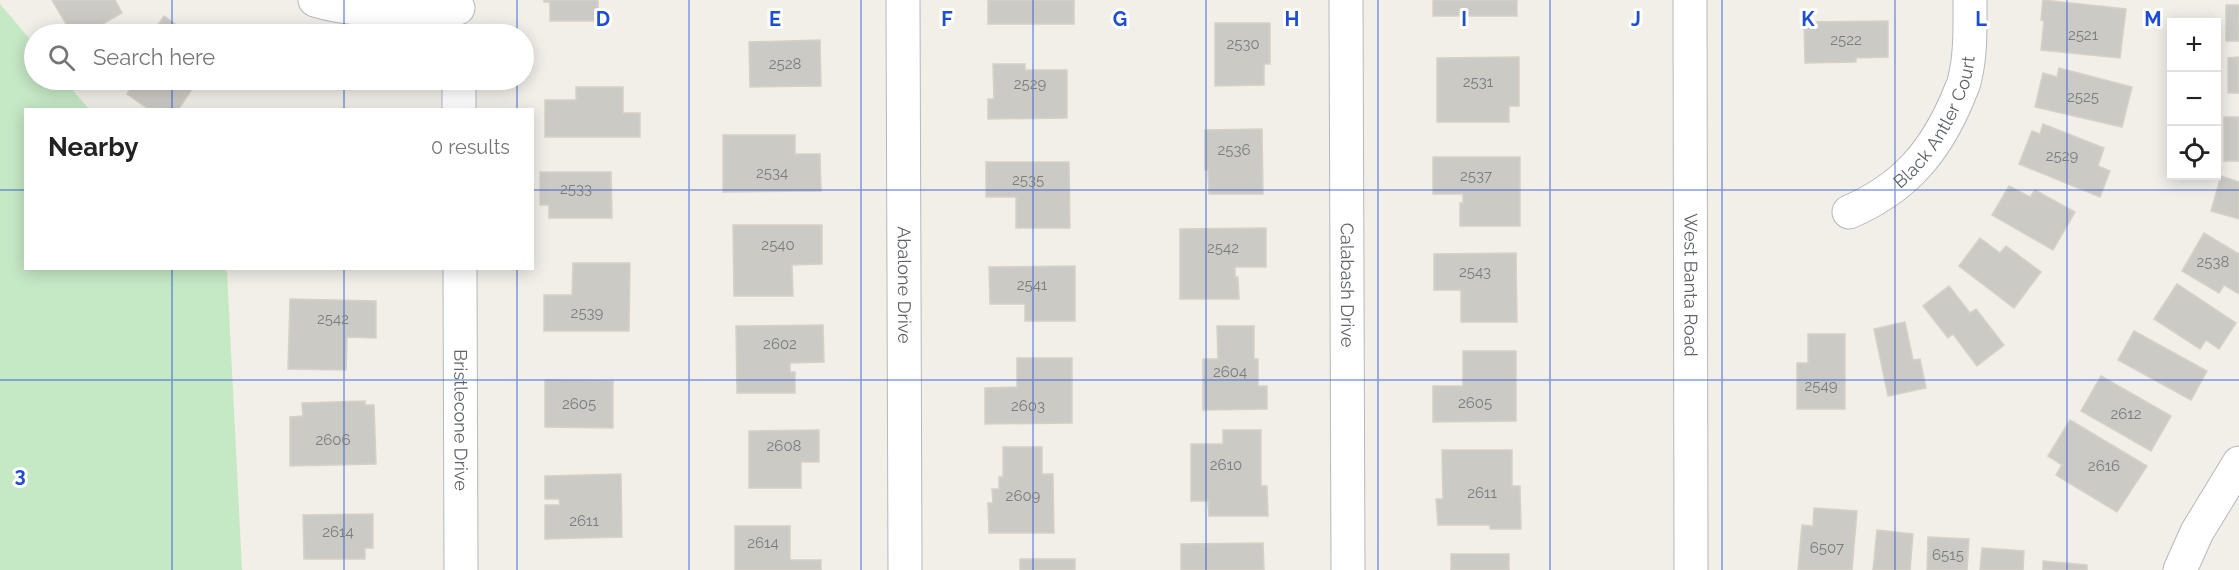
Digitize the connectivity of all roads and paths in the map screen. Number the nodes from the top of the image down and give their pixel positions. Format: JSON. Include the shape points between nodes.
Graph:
{"nodes":[{"id":1,"x":315,"y":0,"type":"edge"},
{"id":2,"x":903,"y":0,"type":"edge"},
{"id":3,"x":1346,"y":0,"type":"edge"},
{"id":4,"x":1690,"y":0,"type":"edge"},
{"id":5,"x":1970,"y":0,"type":"edge"},
{"id":6,"x":458,"y":14,"type":"edge"},
{"id":7,"x":459,"y":90,"type":"edge"},
{"id":8,"x":459,"y":108,"type":"edge"},
{"id":9,"x":1849,"y":212,"type":"dead end"},
{"id":10,"x":460,"y":270,"type":"edge"},
{"id":11,"x":2239,"y":463,"type":"edge"},
{"id":12,"x":461,"y":570,"type":"edge"},
{"id":13,"x":905,"y":570,"type":"edge"},
{"id":14,"x":1348,"y":570,"type":"edge"},
{"id":15,"x":1691,"y":570,"type":"edge"},
{"id":16,"x":2180,"y":570,"type":"edge"}],
"edges":[{"from":1,"to":6,"type":"street","via":[[357,8]]},
{"from":2,"to":13,"type":"street","name":"Abalone Drive"},
{"from":3,"to":14,"type":"street","name":"Calabash Drive"},
{"from":4,"to":15,"type":"street","name":"West Banta Road"},
{"from":5,"to":9,"type":"street","name":"Black Antler Court","via":[[1970,44],[1964,84],[1945,128],[1904,179]]},
{"from":7,"to":8,"type":"street"},
{"from":10,"to":12,"type":"street","name":"Bristlecone Drive"},
{"from":11,"to":16,"type":"street","via":[[2197,532]]}]}
